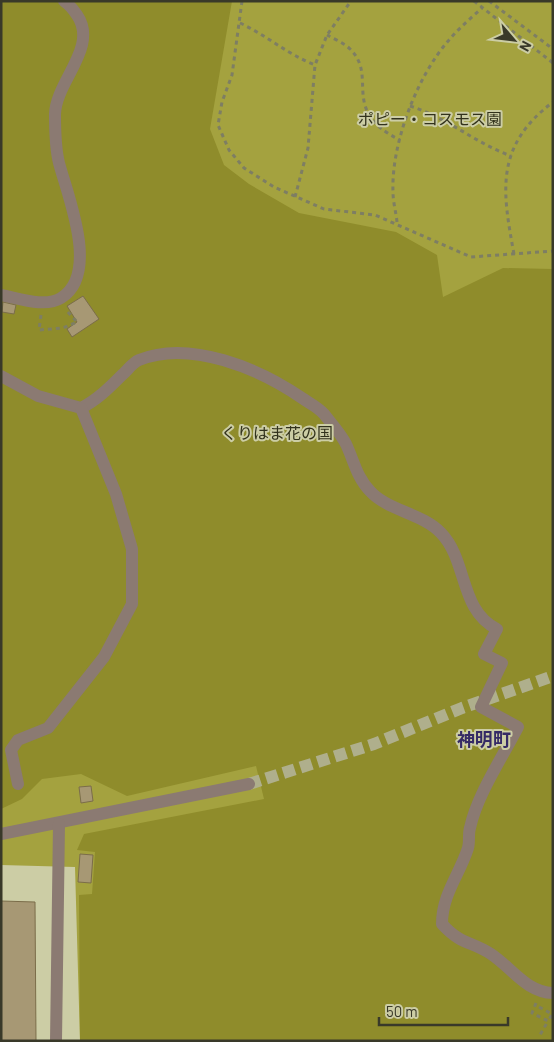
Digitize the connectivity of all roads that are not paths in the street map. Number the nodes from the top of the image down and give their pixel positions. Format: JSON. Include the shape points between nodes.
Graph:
{"nodes":[{"id":1,"x":64,"y":1,"type":"edge"},
{"id":2,"x":1,"y":295,"type":"edge"},
{"id":3,"x":1,"y":376,"type":"edge"},
{"id":4,"x":81,"y":408,"type":"junction"},
{"id":5,"x":18,"y":784,"type":"dead end"},
{"id":6,"x":249,"y":784,"type":"tunnel mouth"},
{"id":7,"x":59,"y":824,"type":"junction"},
{"id":8,"x":1,"y":834,"type":"edge"},
{"id":9,"x":553,"y":992,"type":"edge"},
{"id":10,"x":56,"y":1041,"type":"edge"}],
"edges":[{"from":1,"to":2,"type":"street","via":[[70,4],[81,21],[84,38],[55,108],[58,161],[72,204],[80,256],[79,272],[72,288],[60,299],[42,302]]},
{"from":3,"to":4,"type":"street","via":[[38,396]]},
{"from":4,"to":5,"type":"street","via":[[116,494],[132,549],[132,604],[104,657],[48,728],[18,740],[11,750]]},
{"from":4,"to":9,"type":"street","via":[[96,400],[136,361],[176,353],[219,358],[252,370],[322,412],[346,443],[360,479],[371,493],[442,533],[455,555],[476,613],[497,628],[484,654],[502,664],[481,707],[518,727],[484,792],[470,828],[468,847],[442,910],[442,924],[454,937],[490,953],[519,979],[544,992]]},
{"from":6,"to":7,"type":"street"},
{"from":7,"to":8,"type":"street"},
{"from":7,"to":10,"type":"street"}]}
